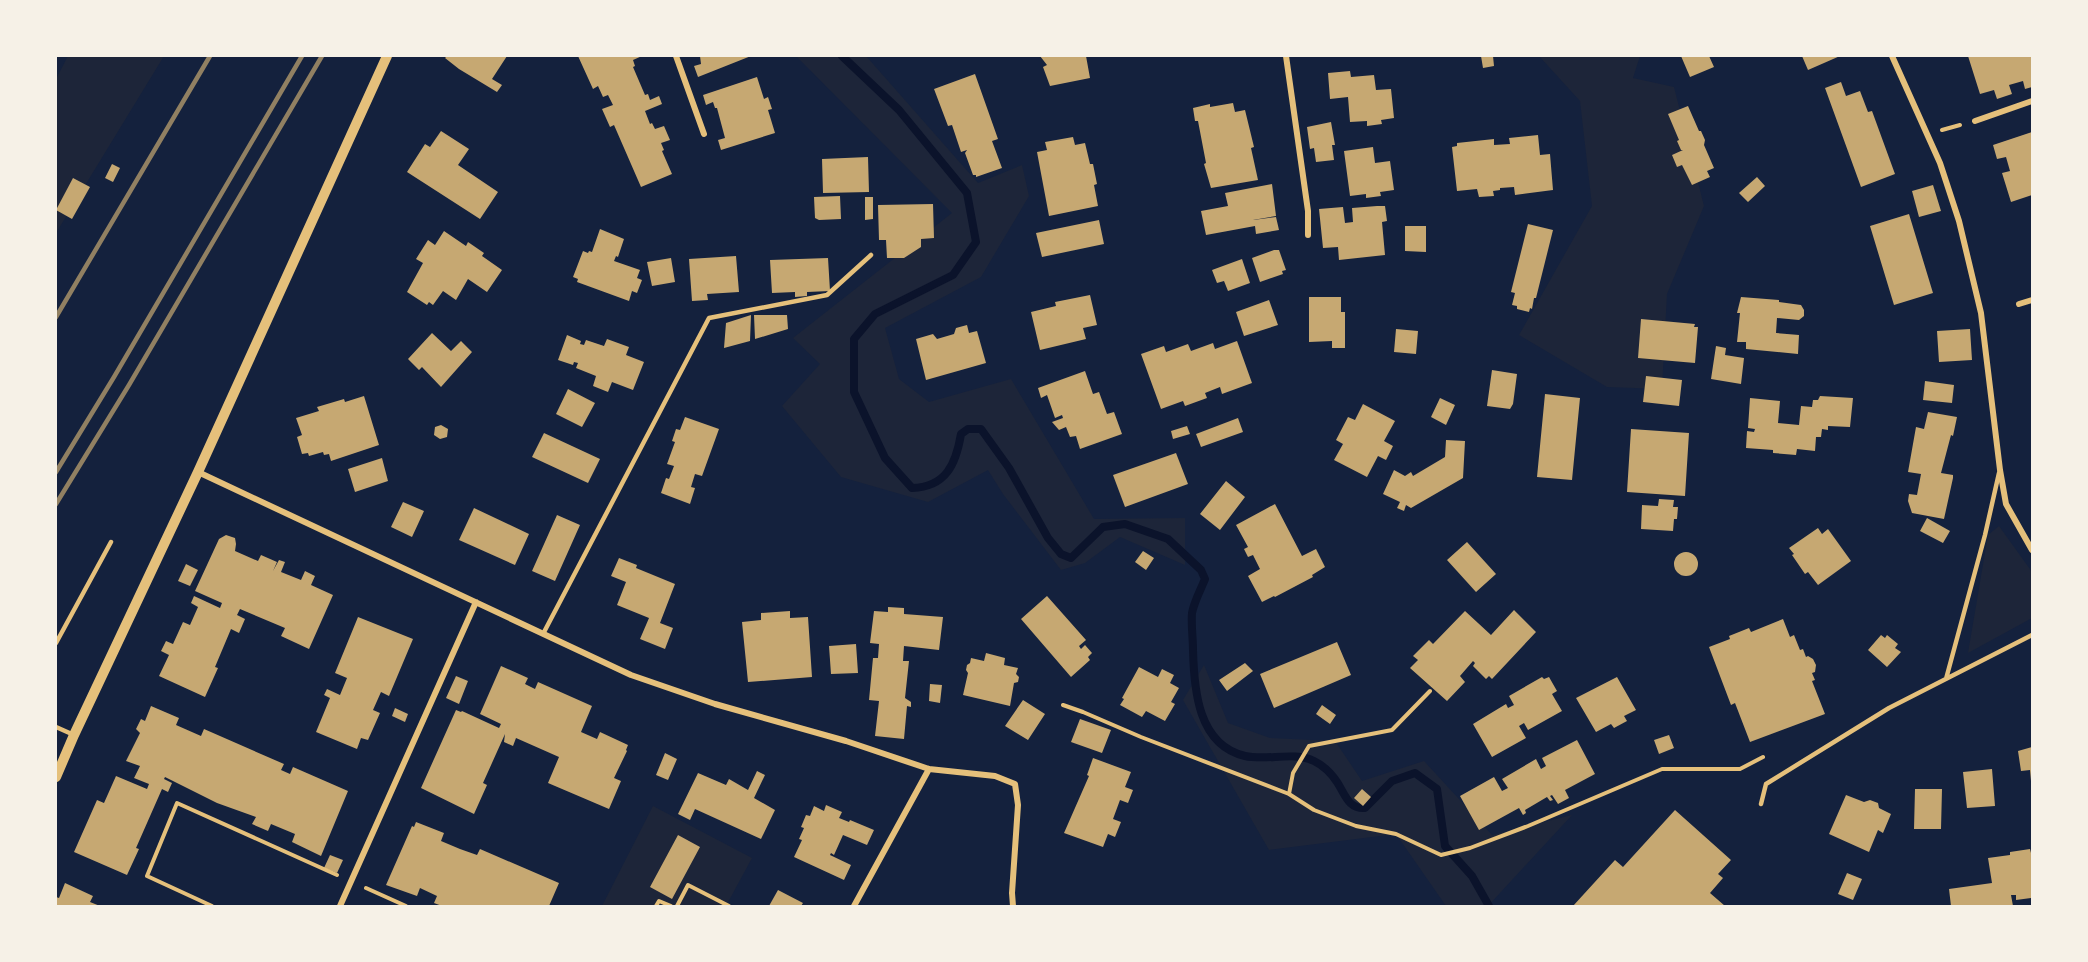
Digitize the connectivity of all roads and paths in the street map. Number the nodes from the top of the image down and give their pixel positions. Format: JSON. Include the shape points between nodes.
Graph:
{"nodes":[{"id":1,"x":387,"y":56,"type":"edge"},
{"id":2,"x":676,"y":56,"type":"edge"},
{"id":3,"x":1286,"y":56,"type":"edge"},
{"id":4,"x":1893,"y":56,"type":"edge"},
{"id":5,"x":2032,"y":101,"type":"edge"},
{"id":6,"x":1976,"y":120,"type":"joint"},
{"id":7,"x":704,"y":134,"type":"dead end"},
{"id":8,"x":1929,"y":135,"type":"junction"},
{"id":9,"x":1308,"y":235,"type":"dead end"},
{"id":10,"x":871,"y":255,"type":"dead end"},
{"id":11,"x":2032,"y":300,"type":"edge"},
{"id":12,"x":2019,"y":304,"type":"dead end"},
{"id":13,"x":2000,"y":470,"type":"junction"},
{"id":14,"x":198,"y":472,"type":"junction"},
{"id":15,"x":111,"y":542,"type":"dead end"},
{"id":16,"x":2032,"y":550,"type":"edge"},
{"id":17,"x":476,"y":602,"type":"junction"},
{"id":18,"x":543,"y":634,"type":"junction"},
{"id":19,"x":2032,"y":635,"type":"edge"},
{"id":20,"x":56,"y":643,"type":"edge"},
{"id":21,"x":1946,"y":679,"type":"junction"},
{"id":22,"x":1430,"y":691,"type":"dead end"},
{"id":23,"x":1063,"y":705,"type":"dead end"},
{"id":24,"x":56,"y":727,"type":"edge"},
{"id":25,"x":74,"y":735,"type":"junction"},
{"id":26,"x":1763,"y":757,"type":"dead end"},
{"id":27,"x":929,"y":769,"type":"junction"},
{"id":28,"x":56,"y":777,"type":"edge"},
{"id":29,"x":1289,"y":794,"type":"junction"},
{"id":30,"x":1761,"y":804,"type":"dead end"},
{"id":31,"x":351,"y":881,"type":"junction"},
{"id":32,"x":212,"y":906,"type":"edge"},
{"id":33,"x":340,"y":906,"type":"edge"},
{"id":34,"x":406,"y":906,"type":"edge"},
{"id":35,"x":656,"y":906,"type":"edge"},
{"id":36,"x":671,"y":906,"type":"edge"},
{"id":37,"x":677,"y":906,"type":"edge"},
{"id":38,"x":729,"y":906,"type":"edge"},
{"id":39,"x":854,"y":906,"type":"edge"},
{"id":40,"x":1013,"y":906,"type":"edge"}],
"edges":[{"from":1,"to":14,"type":"street"},
{"from":2,"to":7,"type":"street"},
{"from":3,"to":9,"type":"street"},
{"from":4,"to":8,"type":"street"},
{"from":5,"to":6,"type":"street"},
{"from":6,"to":8,"type":"path"},
{"from":8,"to":13,"type":"street","via":[[1959,221],[1981,313]]},
{"from":10,"to":18,"type":"lane","via":[[827,295],[709,318]]},
{"from":11,"to":12,"type":"street"},
{"from":13,"to":16,"type":"street","via":[[2006,504]]},
{"from":13,"to":21,"type":"lane"},
{"from":14,"to":17,"type":"street"},
{"from":14,"to":25,"type":"street"},
{"from":15,"to":20,"type":"lane"},
{"from":17,"to":18,"type":"street"},
{"from":17,"to":31,"type":"street"},
{"from":18,"to":27,"type":"street","via":[[631,675]]},
{"from":19,"to":21,"type":"lane"},
{"from":21,"to":30,"type":"lane","via":[[1889,708],[1766,784]]},
{"from":22,"to":29,"type":"path","via":[[1392,729],[1307,748],[1293,773]]},
{"from":23,"to":29,"type":"path"},
{"from":24,"to":25,"type":"lane"},
{"from":25,"to":28,"type":"street"},
{"from":26,"to":29,"type":"path","via":[[1740,769],[1662,769],[1470,848],[1441,855],[1396,834],[1356,826],[1314,810]]},
{"from":27,"to":39,"type":"street"},
{"from":27,"to":40,"type":"street","via":[[995,776],[1015,784],[1018,805]]},
{"from":31,"to":32,"type":"path","via":[[177,803],[147,876]]},
{"from":31,"to":33,"type":"street"},
{"from":31,"to":34,"type":"path"},
{"from":35,"to":36,"type":"path","via":[[659,901]]},
{"from":37,"to":38,"type":"path","via":[[688,885]]}]}
